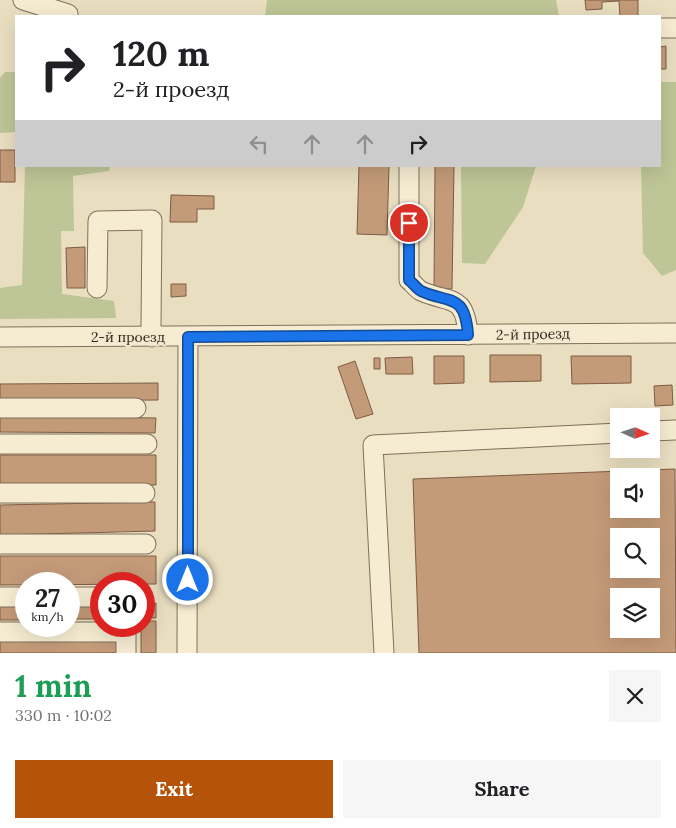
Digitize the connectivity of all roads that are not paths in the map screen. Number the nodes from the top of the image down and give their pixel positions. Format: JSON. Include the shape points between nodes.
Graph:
{"nodes":[{"id":1,"x":23,"y":0,"type":"edge"},
{"id":2,"x":68,"y":14,"type":"dead end"},
{"id":3,"x":661,"y":28,"type":"edge"},
{"id":4,"x":676,"y":28,"type":"edge"},
{"id":5,"x":409,"y":167,"type":"edge"},
{"id":6,"x":97,"y":288,"type":"dead end"},
{"id":7,"x":676,"y":333,"type":"edge"},
{"id":8,"x":468,"y":335,"type":"junction"},
{"id":9,"x":0,"y":337,"type":"edge"},
{"id":10,"x":152,"y":337,"type":"junction"},
{"id":11,"x":188,"y":337,"type":"junction"},
{"id":12,"x":0,"y":408,"type":"edge"},
{"id":13,"x":136,"y":408,"type":"dead end"},
{"id":14,"x":676,"y":430,"type":"edge"},
{"id":15,"x":660,"y":431,"type":"edge"},
{"id":16,"x":610,"y":433,"type":"edge"},
{"id":17,"x":0,"y":444,"type":"edge"},
{"id":18,"x":147,"y":444,"type":"dead end"},
{"id":19,"x":145,"y":493,"type":"dead end"},
{"id":20,"x":0,"y":494,"type":"edge"},
{"id":21,"x":0,"y":544,"type":"edge"},
{"id":22,"x":146,"y":544,"type":"dead end"},
{"id":23,"x":0,"y":597,"type":"edge"},
{"id":24,"x":15,"y":597,"type":"edge"},
{"id":25,"x":0,"y":632,"type":"edge"},
{"id":26,"x":126,"y":653,"type":"edge"},
{"id":27,"x":186,"y":653,"type":"edge"},
{"id":28,"x":384,"y":653,"type":"edge"}],
"edges":[{"from":1,"to":2,"type":"street"},
{"from":3,"to":4,"type":"street"},
{"from":5,"to":8,"type":"street","via":[[409,280],[420,290],[452,299],[467,321]]},
{"from":6,"to":10,"type":"street","via":[[98,220],[152,220]]},
{"from":7,"to":8,"type":"street","name":"2-й проезд"},
{"from":8,"to":11,"type":"street","name":"2-й проезд"},
{"from":9,"to":10,"type":"street","name":"2-й проезд"},
{"from":10,"to":11,"type":"street","name":"2-й проезд"},
{"from":11,"to":27,"type":"street"},
{"from":12,"to":13,"type":"street"},
{"from":14,"to":15,"type":"street"},
{"from":16,"to":28,"type":"street","via":[[373,445]]},
{"from":17,"to":18,"type":"street"},
{"from":19,"to":20,"type":"street"},
{"from":21,"to":22,"type":"street"},
{"from":23,"to":24,"type":"street"},
{"from":25,"to":26,"type":"street","via":[[126,632]]}]}
